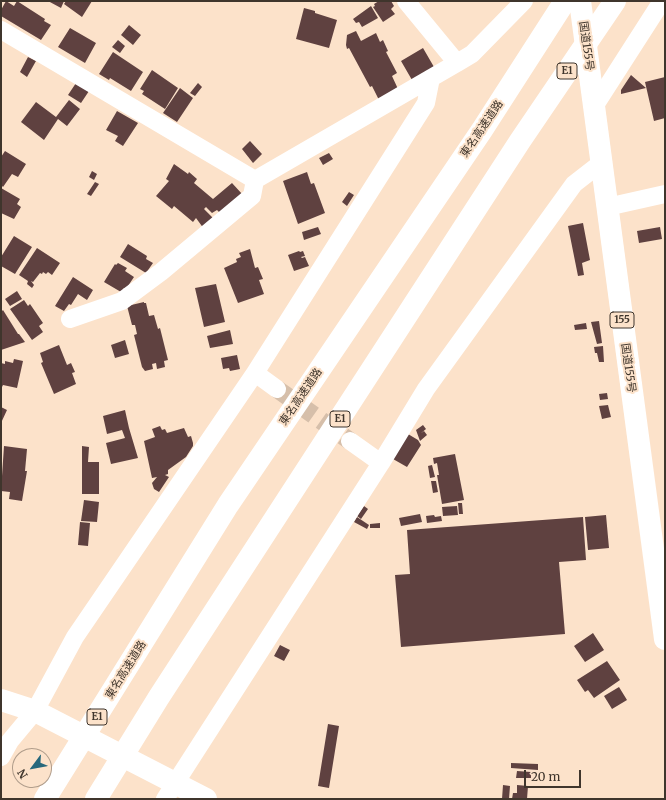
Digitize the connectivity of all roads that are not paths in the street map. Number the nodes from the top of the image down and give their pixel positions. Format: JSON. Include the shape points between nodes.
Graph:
{"nodes":[{"id":1,"x":406,"y":1,"type":"edge"},
{"id":2,"x":524,"y":1,"type":"edge"},
{"id":3,"x":556,"y":1,"type":"edge"},
{"id":4,"x":565,"y":1,"type":"edge"},
{"id":5,"x":580,"y":1,"type":"edge"},
{"id":6,"x":615,"y":1,"type":"edge"},
{"id":7,"x":662,"y":1,"type":"edge"},
{"id":8,"x":1,"y":30,"type":"edge"},
{"id":9,"x":457,"y":64,"type":"junction"},
{"id":10,"x":431,"y":78,"type":"junction"},
{"id":11,"x":594,"y":107,"type":"junction"},
{"id":12,"x":482,"y":130,"type":"junction"},
{"id":13,"x":602,"y":163,"type":"junction"},
{"id":14,"x":255,"y":180,"type":"junction"},
{"id":15,"x":665,"y":194,"type":"edge"},
{"id":16,"x":607,"y":206,"type":"junction"},
{"id":17,"x":70,"y":319,"type":"dead end"},
{"id":18,"x":254,"y":373,"type":"junction"},
{"id":19,"x":277,"y":389,"type":"tunnel mouth"},
{"id":20,"x":350,"y":441,"type":"tunnel mouth"},
{"id":21,"x":381,"y":463,"type":"junction"},
{"id":22,"x":662,"y":596,"type":"edge"},
{"id":23,"x":665,"y":639,"type":"edge"},
{"id":24,"x":1,"y":700,"type":"edge"},
{"id":25,"x":35,"y":711,"type":"junction"},
{"id":26,"x":1,"y":757,"type":"edge"},
{"id":27,"x":171,"y":791,"type":"edge"},
{"id":28,"x":45,"y":799,"type":"edge"},
{"id":29,"x":96,"y":799,"type":"edge"},
{"id":30,"x":206,"y":799,"type":"edge"}],
"edges":[{"from":1,"to":9,"type":"street"},
{"from":2,"to":9,"type":"street","via":[[472,54]]},
{"from":3,"to":12,"type":"main road"},
{"from":4,"to":12,"type":"main road","name":"東名高速道路","number":"E1"},
{"from":5,"to":11,"type":"main road","name":"国道155号","number":"155"},
{"from":6,"to":29,"type":"main road","number":"E1","via":[[520,141],[159,697]]},
{"from":7,"to":11,"type":"street"},
{"from":8,"to":14,"type":"street"},
{"from":9,"to":10,"type":"street"},
{"from":10,"to":14,"type":"street"},
{"from":10,"to":18,"type":"street","via":[[426,103]]},
{"from":11,"to":13,"type":"main road","name":"国道155号","number":"155"},
{"from":12,"to":28,"type":"main road","name":"東名高速道路","number":"E1","via":[[228,505]]},
{"from":13,"to":16,"type":"main road","name":"国道155号","number":"155"},
{"from":13,"to":21,"type":"street","via":[[574,184],[426,389]]},
{"from":14,"to":17,"type":"street","via":[[252,196],[161,272],[122,301]]},
{"from":15,"to":16,"type":"street"},
{"from":16,"to":22,"type":"main road","name":"国道155号","number":"155"},
{"from":18,"to":19,"type":"street"},
{"from":18,"to":25,"type":"street","via":[[75,636]]},
{"from":20,"to":21,"type":"street"},
{"from":21,"to":27,"type":"street"},
{"from":22,"to":23,"type":"main road","name":"国道155号","number":"155"},
{"from":24,"to":25,"type":"main road"},
{"from":25,"to":26,"type":"street","via":[[10,741]]},
{"from":25,"to":27,"type":"main road"},
{"from":27,"to":30,"type":"main road"}]}
